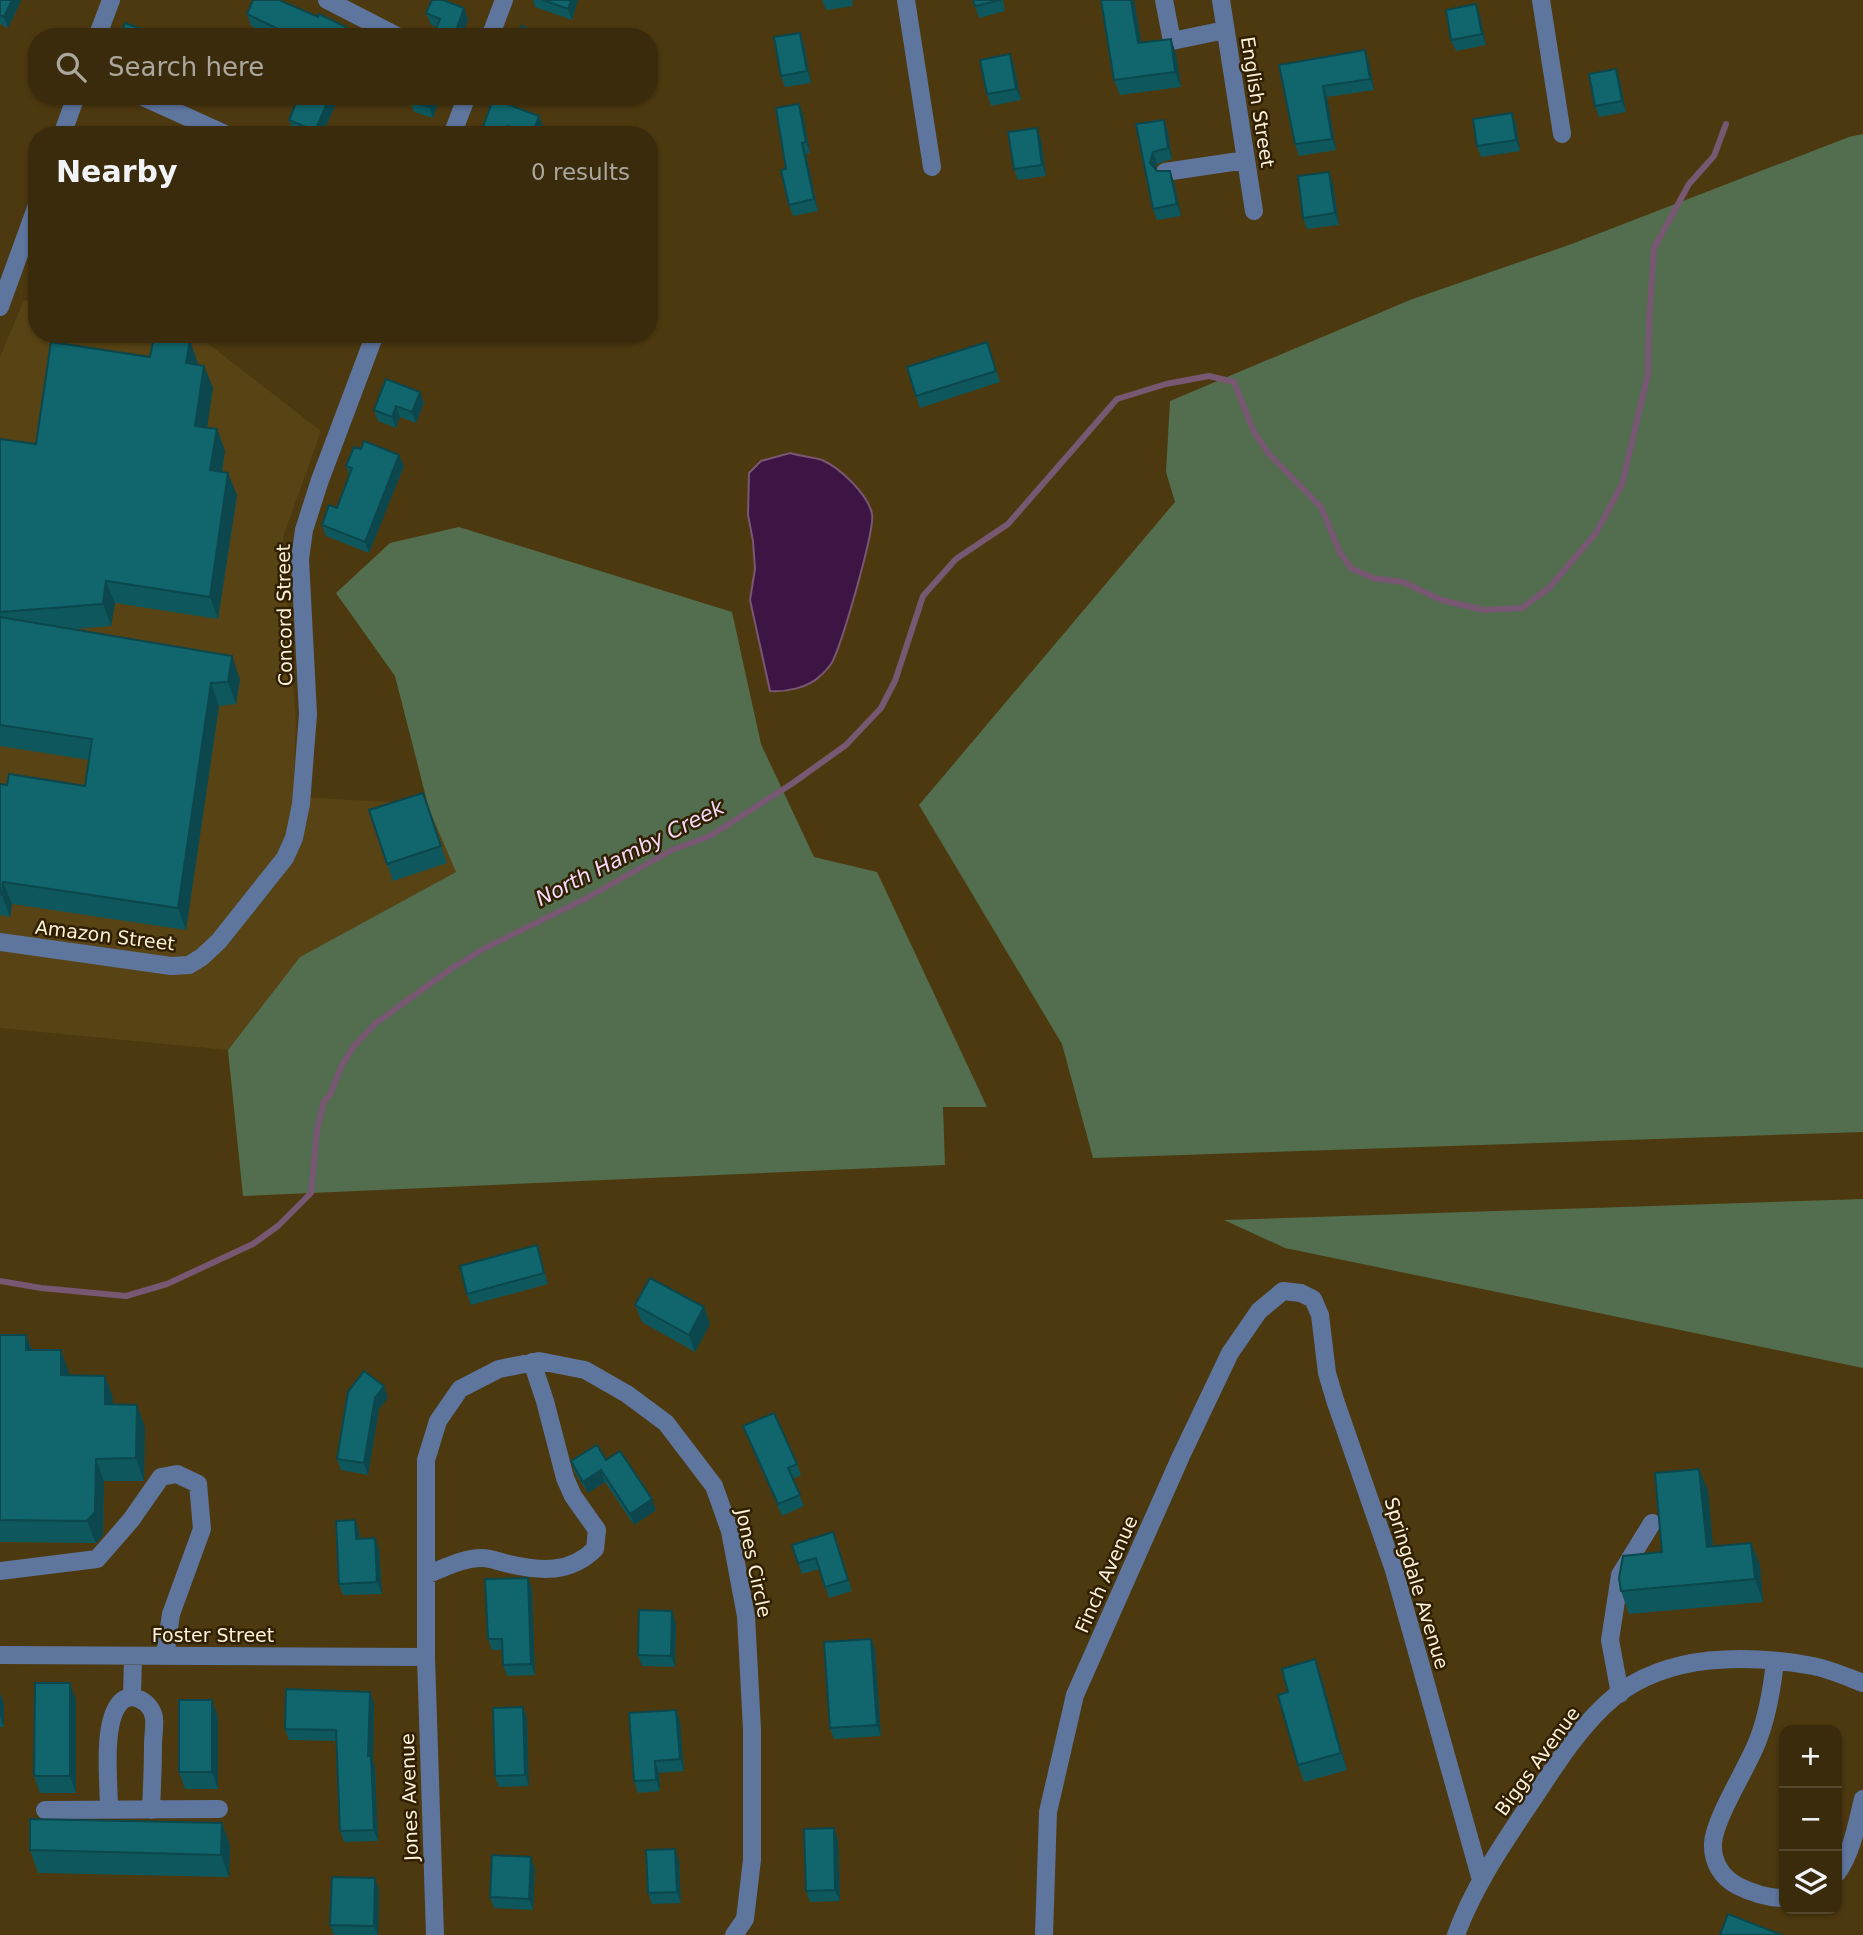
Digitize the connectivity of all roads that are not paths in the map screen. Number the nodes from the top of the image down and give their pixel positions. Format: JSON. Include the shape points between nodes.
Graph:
{"nodes":[{"id":1,"x":111,"y":0,"type":"edge"},
{"id":2,"x":327,"y":0,"type":"edge"},
{"id":3,"x":504,"y":0,"type":"edge"},
{"id":4,"x":906,"y":0,"type":"edge"},
{"id":5,"x":1164,"y":0,"type":"edge"},
{"id":6,"x":1221,"y":0,"type":"edge"},
{"id":7,"x":1541,"y":0,"type":"edge"},
{"id":8,"x":100,"y":28,"type":"edge"},
{"id":9,"x":382,"y":28,"type":"edge"},
{"id":10,"x":493,"y":28,"type":"edge"},
{"id":11,"x":1225,"y":30,"type":"junction"},
{"id":12,"x":73,"y":105,"type":"edge"},
{"id":13,"x":162,"y":105,"type":"edge"},
{"id":14,"x":464,"y":105,"type":"edge"},
{"id":15,"x":65,"y":126,"type":"edge"},
{"id":16,"x":208,"y":126,"type":"edge"},
{"id":17,"x":455,"y":126,"type":"edge"},
{"id":18,"x":1562,"y":134,"type":"dead end"},
{"id":19,"x":1246,"y":160,"type":"junction"},
{"id":20,"x":932,"y":167,"type":"dead end"},
{"id":21,"x":1165,"y":172,"type":"edge"},
{"id":22,"x":1254,"y":211,"type":"dead end"},
{"id":23,"x":28,"y":230,"type":"edge"},
{"id":24,"x":0,"y":307,"type":"edge"},
{"id":25,"x":372,"y":343,"type":"edge"},
{"id":26,"x":257,"y":894,"type":"joint"},
{"id":27,"x":0,"y":942,"type":"edge"},
{"id":28,"x":1314,"y":1299,"type":"joint"},
{"id":29,"x":532,"y":1362,"type":"junction"},
{"id":30,"x":1653,"y":1523,"type":"dead end"},
{"id":31,"x":0,"y":1571,"type":"edge"},
{"id":32,"x":426,"y":1575,"type":"junction"},
{"id":33,"x":0,"y":1655,"type":"edge"},
{"id":34,"x":133,"y":1656,"type":"junction"},
{"id":35,"x":164,"y":1656,"type":"junction"},
{"id":36,"x":426,"y":1657,"type":"junction"},
{"id":37,"x":1775,"y":1662,"type":"junction"},
{"id":38,"x":1863,"y":1682,"type":"edge"},
{"id":39,"x":1619,"y":1694,"type":"junction"},
{"id":40,"x":132,"y":1697,"type":"junction"},
{"id":41,"x":1863,"y":1799,"type":"edge"},
{"id":42,"x":219,"y":1809,"type":"dead end"},
{"id":43,"x":45,"y":1810,"type":"dead end"},
{"id":44,"x":109,"y":1810,"type":"junction"},
{"id":45,"x":151,"y":1810,"type":"junction"},
{"id":46,"x":1842,"y":1862,"type":"edge"},
{"id":47,"x":1481,"y":1880,"type":"junction"},
{"id":48,"x":1779,"y":1898,"type":"edge"},
{"id":49,"x":435,"y":1935,"type":"edge"},
{"id":50,"x":734,"y":1935,"type":"edge"},
{"id":51,"x":1044,"y":1935,"type":"edge"},
{"id":52,"x":1456,"y":1935,"type":"edge"}],
"edges":[{"from":1,"to":8,"type":"street"},
{"from":2,"to":9,"type":"street"},
{"from":3,"to":10,"type":"street"},
{"from":4,"to":20,"type":"street"},
{"from":5,"to":11,"type":"street","via":[[1172,41]]},
{"from":6,"to":11,"type":"street","name":"English Street"},
{"from":7,"to":18,"type":"street"},
{"from":11,"to":19,"type":"street","name":"English Street"},
{"from":12,"to":15,"type":"street"},
{"from":13,"to":16,"type":"street"},
{"from":14,"to":17,"type":"street"},
{"from":19,"to":21,"type":"street"},
{"from":19,"to":22,"type":"street","name":"English Street"},
{"from":23,"to":24,"type":"street"},
{"from":25,"to":26,"type":"street","name":"Concord Street","via":[[304,530],[300,559],[308,714],[299,823],[285,858]]},
{"from":26,"to":27,"type":"street","name":"Amazon Street","via":[[219,941],[189,965]]},
{"from":28,"to":47,"type":"street","name":"Springdale Avenue","via":[[1327,1373],[1394,1570]]},
{"from":28,"to":51,"type":"street","name":"Finch Avenue","via":[[1283,1291],[1259,1311],[1230,1353],[1075,1695],[1048,1812]]},
{"from":29,"to":32,"type":"street","name":"Jones Circle","via":[[499,1369],[460,1389],[438,1421],[426,1460]]},
{"from":29,"to":32,"type":"street","via":[[565,1478],[597,1530],[594,1549],[564,1568],[536,1569],[485,1558]]},
{"from":29,"to":50,"type":"street","name":"Jones Circle","via":[[585,1370],[666,1423],[714,1486],[730,1531],[746,1616],[752,1729],[752,1860],[745,1919]]},
{"from":30,"to":39,"type":"street","via":[[1620,1575],[1610,1640]]},
{"from":31,"to":35,"type":"street","via":[[97,1559],[161,1477],[177,1474],[198,1484],[202,1529],[171,1615]]},
{"from":32,"to":36,"type":"street","name":"Jones Circle"},
{"from":33,"to":34,"type":"street","name":"Foster Street"},
{"from":34,"to":35,"type":"street","name":"Foster Street"},
{"from":34,"to":40,"type":"street"},
{"from":35,"to":36,"type":"street","name":"Foster Street"},
{"from":36,"to":49,"type":"street","name":"Jones Avenue"},
{"from":37,"to":38,"type":"street","name":"Biggs Avenue","via":[[1815,1666]]},
{"from":37,"to":39,"type":"street","name":"Biggs Avenue","via":[[1706,1660],[1651,1674]]},
{"from":37,"to":48,"type":"street","via":[[1759,1738],[1713,1843],[1715,1862],[1724,1878]]},
{"from":39,"to":47,"type":"street","name":"Biggs Avenue","via":[[1587,1724],[1553,1769]]},
{"from":40,"to":44,"type":"street","via":[[119,1703],[112,1716]]},
{"from":40,"to":45,"type":"street","via":[[146,1703],[154,1717]]},
{"from":41,"to":46,"type":"street"},
{"from":42,"to":45,"type":"street"},
{"from":43,"to":44,"type":"street"},
{"from":44,"to":45,"type":"street"},
{"from":47,"to":52,"type":"street","name":"Biggs Avenue"}]}
